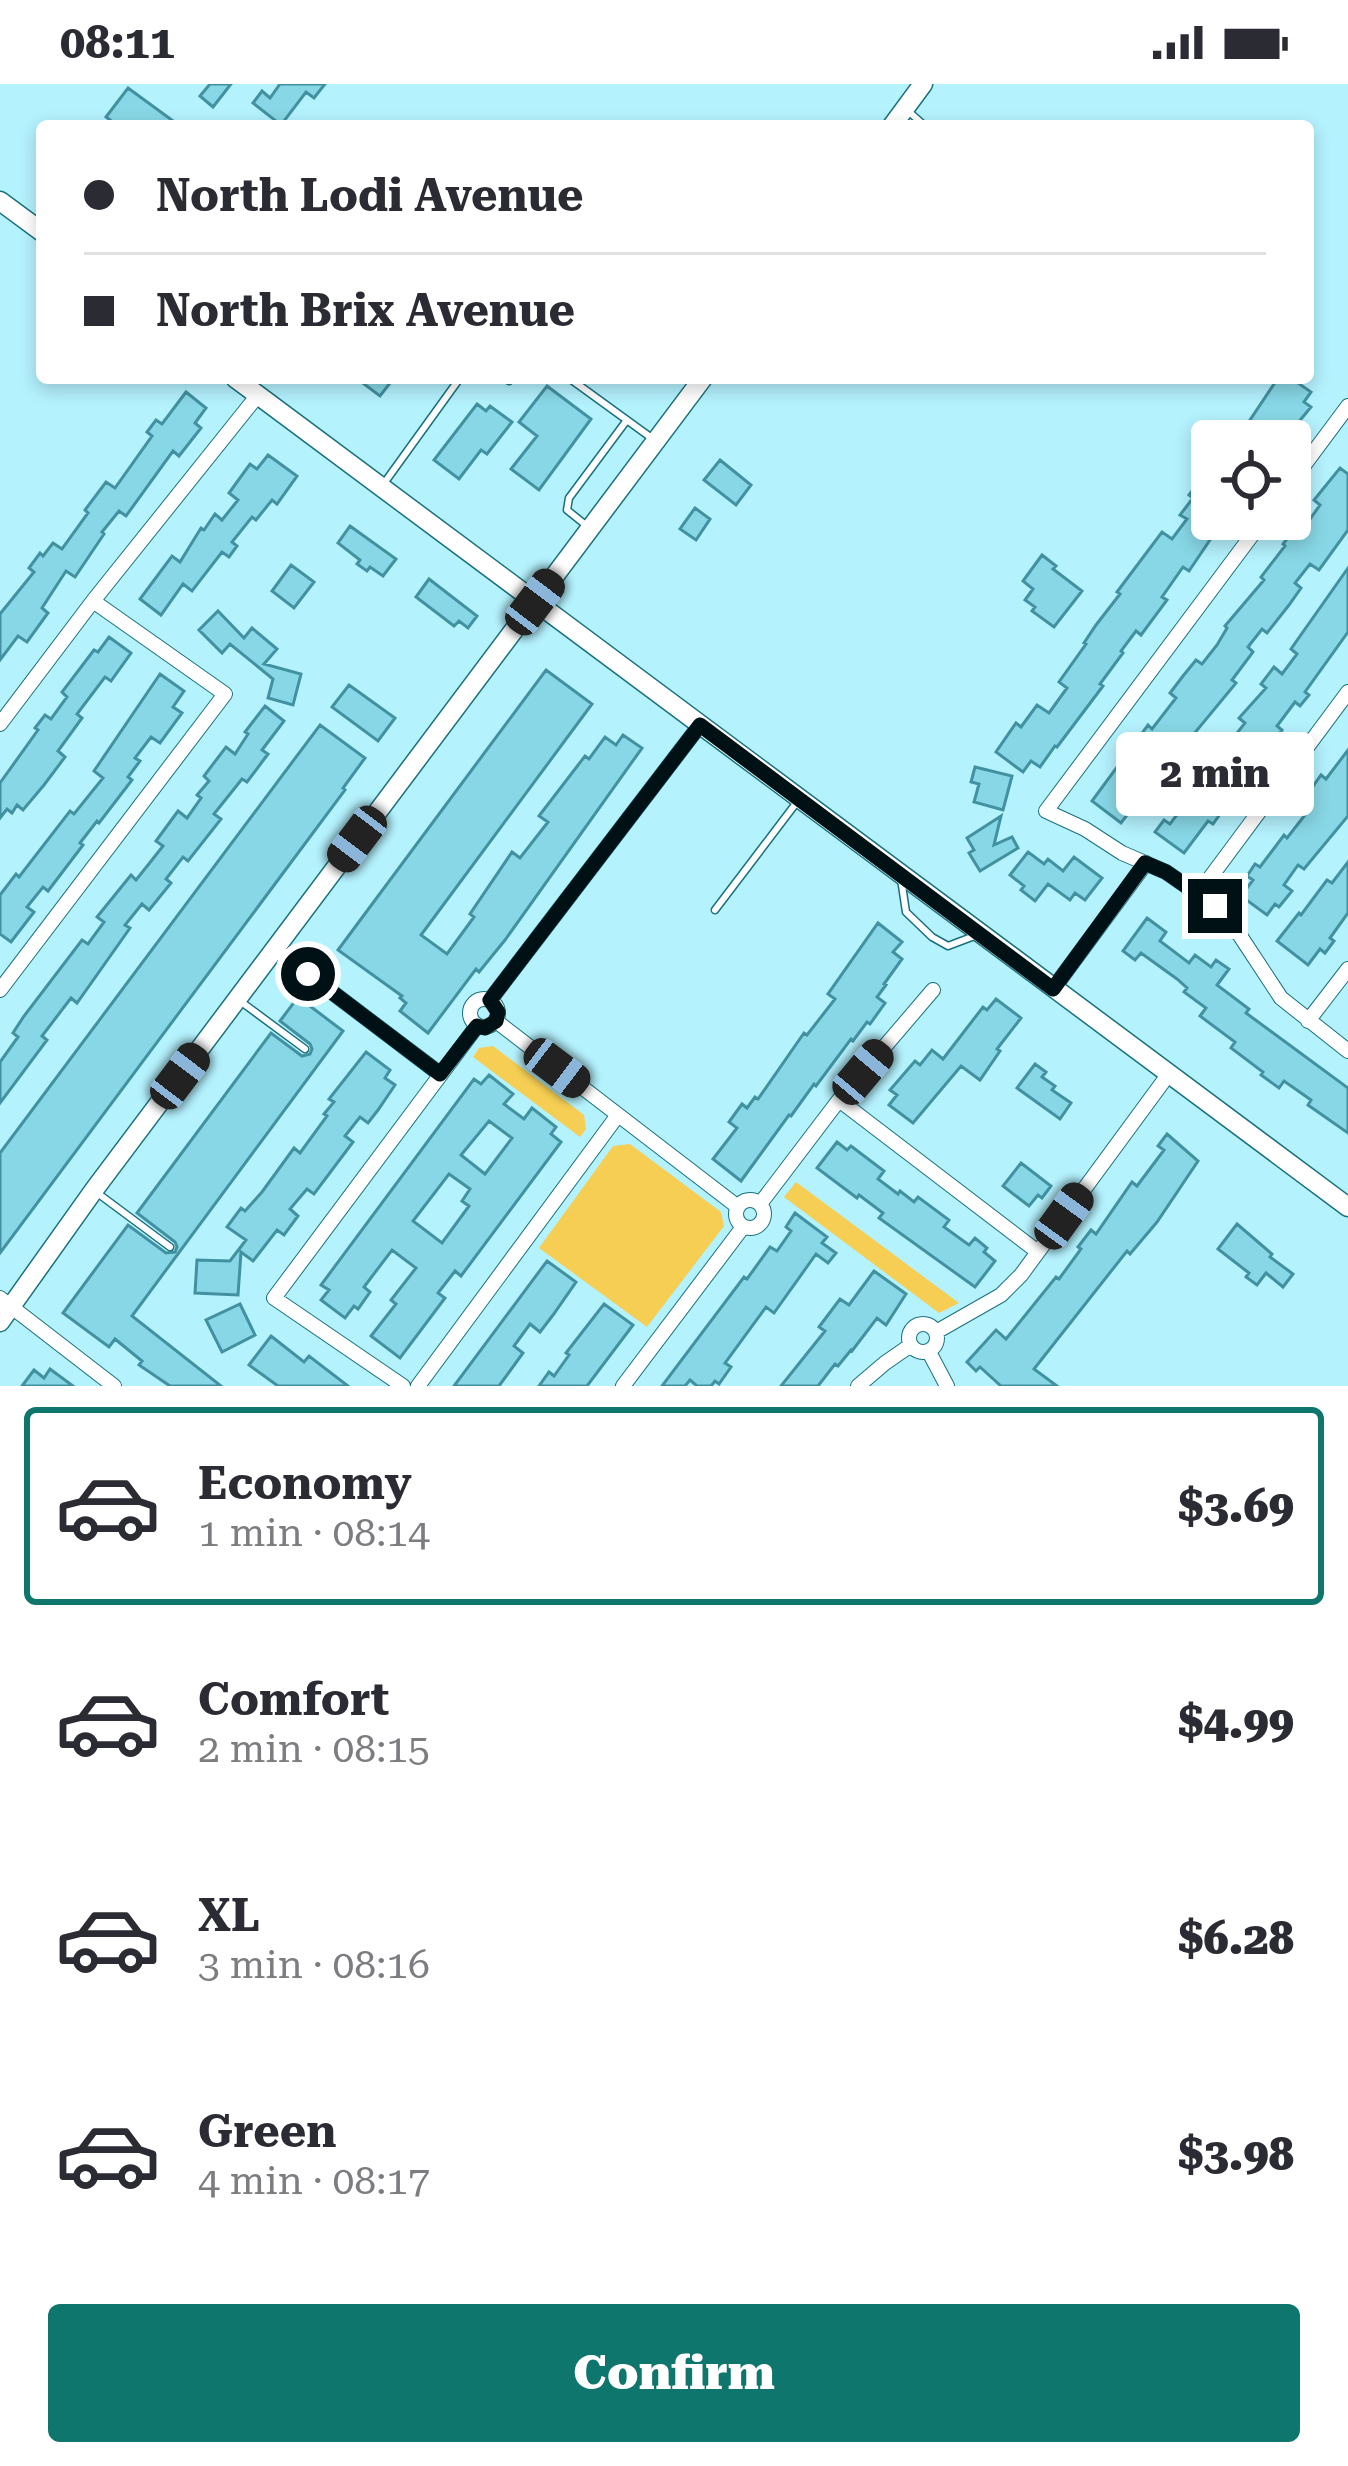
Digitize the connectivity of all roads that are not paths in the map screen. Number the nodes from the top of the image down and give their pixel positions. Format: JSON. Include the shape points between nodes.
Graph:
{"nodes":[{"id":1,"x":923,"y":84,"type":"edge"},
{"id":2,"x":905,"y":109,"type":"junction"},
{"id":3,"x":897,"y":120,"type":"edge"},
{"id":4,"x":918,"y":120,"type":"edge"},
{"id":5,"x":0,"y":201,"type":"edge"},
{"id":6,"x":36,"y":228,"type":"edge"},
{"id":7,"x":243,"y":384,"type":"edge"},
{"id":8,"x":456,"y":384,"type":"edge"},
{"id":9,"x":577,"y":384,"type":"edge"},
{"id":10,"x":699,"y":384,"type":"edge"},
{"id":11,"x":258,"y":395,"type":"junction"},
{"id":12,"x":1348,"y":406,"type":"edge"},
{"id":13,"x":627,"y":420,"type":"junction"},
{"id":14,"x":656,"y":441,"type":"junction"},
{"id":15,"x":1311,"y":456,"type":"edge"},
{"id":16,"x":381,"y":487,"type":"junction"},
{"id":17,"x":590,"y":529,"type":"junction"},
{"id":18,"x":1248,"y":540,"type":"edge"},
{"id":19,"x":93,"y":601,"type":"junction"},
{"id":20,"x":535,"y":602,"type":"junction"},
{"id":21,"x":1348,"y":692,"type":"edge"},
{"id":22,"x":0,"y":724,"type":"edge"},
{"id":23,"x":700,"y":725,"type":"junction"},
{"id":24,"x":799,"y":799,"type":"junction"},
{"id":25,"x":1145,"y":863,"type":"junction"},
{"id":26,"x":901,"y":875,"type":"junction"},
{"id":27,"x":1198,"y":894,"type":"junction"},
{"id":28,"x":715,"y":910,"type":"dead end"},
{"id":29,"x":980,"y":934,"type":"junction"},
{"id":30,"x":275,"y":949,"type":"junction"},
{"id":31,"x":1348,"y":969,"type":"edge"},
{"id":32,"x":1053,"y":989,"type":"junction"},
{"id":33,"x":0,"y":990,"type":"edge"},
{"id":34,"x":933,"y":990,"type":"dead end"},
{"id":35,"x":237,"y":999,"type":"junction"},
{"id":36,"x":490,"y":1000,"type":"junction"},
{"id":37,"x":496,"y":1021,"type":"junction"},
{"id":38,"x":1308,"y":1021,"type":"junction"},
{"id":39,"x":477,"y":1026,"type":"junction"},
{"id":40,"x":305,"y":1049,"type":"dead end"},
{"id":41,"x":1348,"y":1051,"type":"edge"},
{"id":42,"x":440,"y":1074,"type":"junction"},
{"id":43,"x":1168,"y":1075,"type":"junction"},
{"id":44,"x":839,"y":1100,"type":"junction"},
{"id":45,"x":618,"y":1115,"type":"junction"},
{"id":46,"x":94,"y":1190,"type":"junction"},
{"id":47,"x":760,"y":1204,"type":"junction"},
{"id":48,"x":738,"y":1207,"type":"junction"},
{"id":49,"x":1348,"y":1207,"type":"edge"},
{"id":50,"x":743,"y":1227,"type":"junction"},
{"id":51,"x":170,"y":1247,"type":"dead end"},
{"id":52,"x":1038,"y":1252,"type":"junction"},
{"id":53,"x":4,"y":1309,"type":"edge"},
{"id":54,"x":936,"y":1332,"type":"junction"},
{"id":55,"x":910,"y":1345,"type":"junction"},
{"id":56,"x":929,"y":1352,"type":"junction"},
{"id":57,"x":114,"y":1386,"type":"edge"},
{"id":58,"x":403,"y":1386,"type":"edge"},
{"id":59,"x":418,"y":1386,"type":"edge"},
{"id":60,"x":623,"y":1386,"type":"edge"},
{"id":61,"x":858,"y":1386,"type":"edge"},
{"id":62,"x":947,"y":1386,"type":"edge"}],
"edges":[{"from":1,"to":2,"type":"street"},
{"from":2,"to":3,"type":"street"},
{"from":2,"to":4,"type":"lane"},
{"from":5,"to":6,"type":"street"},
{"from":7,"to":11,"type":"street"},
{"from":8,"to":16,"type":"lane"},
{"from":9,"to":13,"type":"lane"},
{"from":10,"to":14,"type":"street"},
{"from":11,"to":16,"type":"street"},
{"from":11,"to":19,"type":"street"},
{"from":12,"to":15,"type":"street"},
{"from":13,"to":14,"type":"lane"},
{"from":13,"to":17,"type":"lane","via":[[569,498],[567,510]]},
{"from":14,"to":17,"type":"street"},
{"from":16,"to":20,"type":"street"},
{"from":17,"to":20,"type":"street"},
{"from":18,"to":25,"type":"street","via":[[1046,811]]},
{"from":19,"to":22,"type":"street"},
{"from":19,"to":33,"type":"street","via":[[225,694]]},
{"from":20,"to":23,"type":"street"},
{"from":20,"to":30,"type":"street"},
{"from":21,"to":27,"type":"street"},
{"from":23,"to":24,"type":"street"},
{"from":23,"to":36,"type":"street"},
{"from":24,"to":26,"type":"street"},
{"from":24,"to":28,"type":"lane"},
{"from":25,"to":27,"type":"street"},
{"from":25,"to":32,"type":"street"},
{"from":26,"to":29,"type":"street"},
{"from":26,"to":29,"type":"lane","via":[[906,912],[932,937],[948,946]]},
{"from":27,"to":38,"type":"street"},
{"from":29,"to":32,"type":"street"},
{"from":30,"to":35,"type":"street"},
{"from":30,"to":42,"type":"street"},
{"from":31,"to":38,"type":"street"},
{"from":32,"to":43,"type":"street"},
{"from":34,"to":44,"type":"street"},
{"from":35,"to":40,"type":"lane"},
{"from":35,"to":46,"type":"street"},
{"from":36,"to":37,"type":"street"},
{"from":36,"to":39,"type":"street","via":[[472,1005]]},
{"from":37,"to":39,"type":"street"},
{"from":37,"to":45,"type":"street"},
{"from":38,"to":41,"type":"street"},
{"from":39,"to":42,"type":"street"},
{"from":42,"to":58,"type":"street","via":[[274,1298]]},
{"from":43,"to":49,"type":"street"},
{"from":43,"to":52,"type":"street"},
{"from":44,"to":47,"type":"street"},
{"from":44,"to":52,"type":"street"},
{"from":45,"to":48,"type":"street"},
{"from":45,"to":59,"type":"street"},
{"from":46,"to":51,"type":"lane"},
{"from":46,"to":53,"type":"street"},
{"from":47,"to":48,"type":"street"},
{"from":47,"to":50,"type":"street","via":[[760,1225]]},
{"from":48,"to":50,"type":"street"},
{"from":50,"to":60,"type":"street"},
{"from":52,"to":54,"type":"street","via":[[1000,1294]]},
{"from":53,"to":57,"type":"street"},
{"from":54,"to":55,"type":"street","via":[[915,1327]]},
{"from":54,"to":56,"type":"street"},
{"from":55,"to":56,"type":"street"},
{"from":55,"to":61,"type":"street"},
{"from":56,"to":62,"type":"street"}]}
